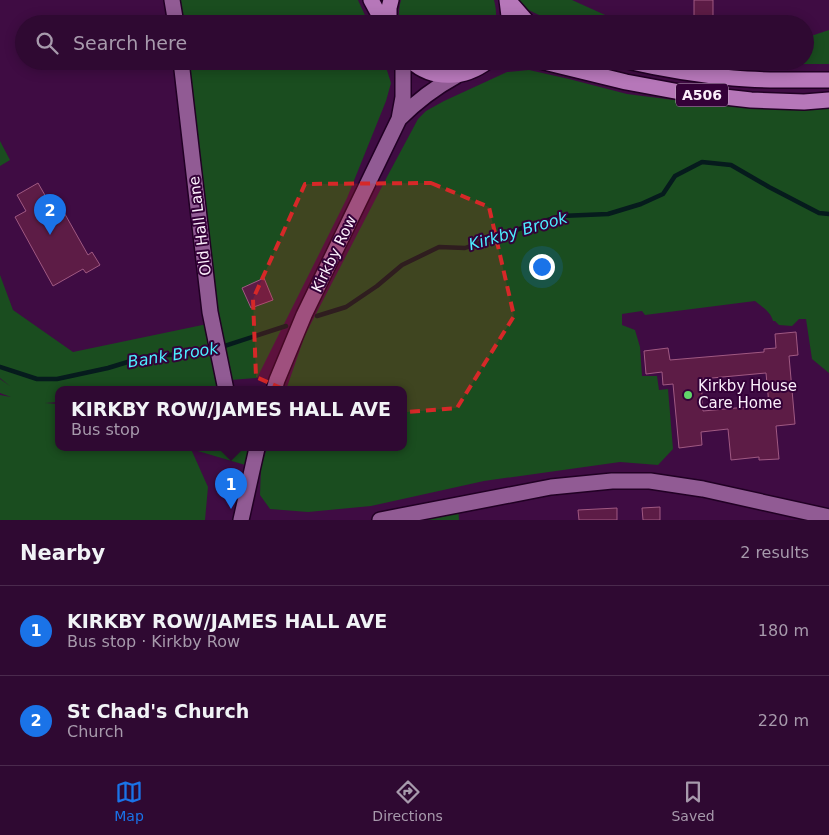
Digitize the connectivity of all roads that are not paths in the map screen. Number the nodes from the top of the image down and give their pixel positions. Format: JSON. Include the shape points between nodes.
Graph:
{"nodes":[{"id":1,"x":172,"y":0,"type":"edge"},
{"id":2,"x":371,"y":0,"type":"edge"},
{"id":3,"x":391,"y":0,"type":"edge"},
{"id":4,"x":508,"y":0,"type":"edge"},
{"id":5,"x":174,"y":15,"type":"edge"},
{"id":6,"x":379,"y":15,"type":"edge"},
{"id":7,"x":389,"y":15,"type":"edge"},
{"id":8,"x":509,"y":15,"type":"edge"},
{"id":9,"x":521,"y":15,"type":"edge"},
{"id":10,"x":182,"y":70,"type":"edge"},
{"id":11,"x":402,"y":70,"type":"edge"},
{"id":12,"x":424,"y":70,"type":"edge"},
{"id":13,"x":475,"y":70,"type":"edge"},
{"id":14,"x":577,"y":70,"type":"edge"},
{"id":15,"x":670,"y":70,"type":"edge"},
{"id":16,"x":456,"y":76,"type":"junction"},
{"id":17,"x":829,"y":80,"type":"edge"},
{"id":18,"x":829,"y":100,"type":"edge"},
{"id":19,"x":399,"y":119,"type":"junction"},
{"id":20,"x":225,"y":386,"type":"edge"},
{"id":21,"x":276,"y":386,"type":"edge"},
{"id":22,"x":256,"y":451,"type":"edge"},
{"id":23,"x":782,"y":513,"type":"edge"},
{"id":24,"x":829,"y":517,"type":"edge"},
{"id":25,"x":241,"y":520,"type":"edge"},
{"id":26,"x":380,"y":520,"type":"edge"}],
"edges":[{"from":1,"to":5,"type":"street"},
{"from":2,"to":6,"type":"main road"},
{"from":3,"to":7,"type":"main road"},
{"from":4,"to":8,"type":"main road"},
{"from":4,"to":9,"type":"main road"},
{"from":10,"to":20,"type":"street","name":"Old Hall Lane","via":[[210,312]]},
{"from":11,"to":19,"type":"street","name":"Kirkby Row","via":[[403,97]]},
{"from":12,"to":16,"type":"main road","via":[[436,75]]},
{"from":13,"to":16,"type":"main road"},
{"from":14,"to":18,"type":"main road","number":"A506","via":[[680,92],[751,100]]},
{"from":15,"to":17,"type":"main road","number":"A506","via":[[734,78]]},
{"from":16,"to":19,"type":"street","name":"Kirkby Row","via":[[424,96]]},
{"from":19,"to":21,"type":"street","name":"Kirkby Row","via":[[304,315]]},
{"from":22,"to":25,"type":"street"},
{"from":23,"to":24,"type":"street"},
{"from":23,"to":26,"type":"street","via":[[703,489],[650,481],[612,481],[551,487]]}]}
